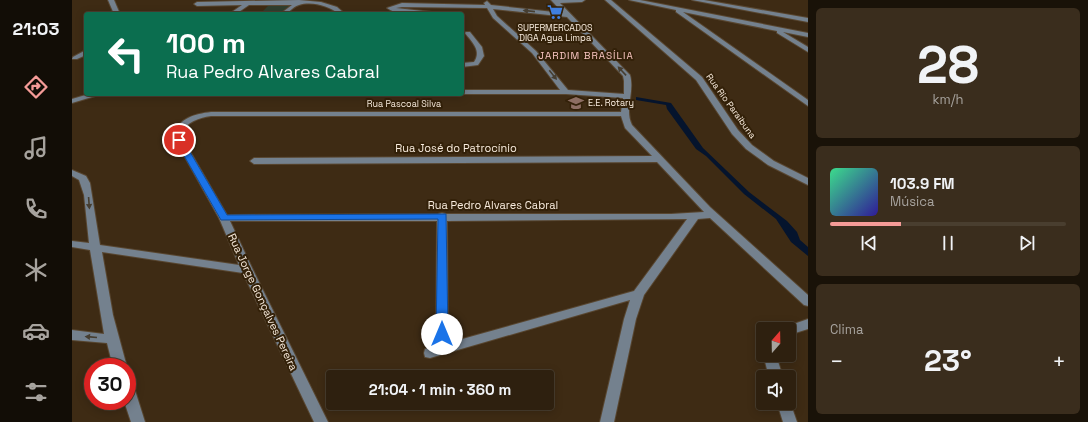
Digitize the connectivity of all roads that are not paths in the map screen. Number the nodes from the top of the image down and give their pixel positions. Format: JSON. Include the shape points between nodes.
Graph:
{"nodes":[{"id":1,"x":111,"y":0,"type":"edge"},
{"id":2,"x":484,"y":0,"type":"edge"},
{"id":3,"x":582,"y":0,"type":"edge"},
{"id":4,"x":608,"y":0,"type":"edge"},
{"id":5,"x":628,"y":0,"type":"edge"},
{"id":6,"x":634,"y":0,"type":"edge"},
{"id":7,"x":695,"y":0,"type":"edge"},
{"id":8,"x":555,"y":1,"type":"edge"},
{"id":9,"x":298,"y":2,"type":"edge"},
{"id":10,"x":249,"y":3,"type":"junction"},
{"id":11,"x":197,"y":4,"type":"dead end"},
{"id":12,"x":489,"y":6,"type":"junction"},
{"id":13,"x":675,"y":9,"type":"junction"},
{"id":14,"x":116,"y":12,"type":"edge"},
{"id":15,"x":235,"y":12,"type":"edge"},
{"id":16,"x":286,"y":12,"type":"edge"},
{"id":17,"x":339,"y":12,"type":"edge"},
{"id":18,"x":409,"y":12,"type":"edge"},
{"id":19,"x":568,"y":15,"type":"junction"},
{"id":20,"x":808,"y":20,"type":"edge"},
{"id":21,"x":775,"y":30,"type":"junction"},
{"id":22,"x":468,"y":33,"type":"dead end"},
{"id":23,"x":808,"y":35,"type":"edge"},
{"id":24,"x":808,"y":50,"type":"edge"},
{"id":25,"x":84,"y":53,"type":"edge"},
{"id":26,"x":75,"y":58,"type":"dead end"},
{"id":27,"x":464,"y":65,"type":"edge"},
{"id":28,"x":464,"y":92,"type":"edge"},
{"id":29,"x":566,"y":92,"type":"junction"},
{"id":30,"x":602,"y":94,"type":"junction"},
{"id":31,"x":91,"y":96,"type":"edge"},
{"id":32,"x":627,"y":96,"type":"junction"},
{"id":33,"x":72,"y":101,"type":"edge"},
{"id":34,"x":808,"y":104,"type":"edge"},
{"id":35,"x":624,"y":111,"type":"junction"},
{"id":36,"x":185,"y":121,"type":"joint"},
{"id":37,"x":658,"y":159,"type":"junction"},
{"id":38,"x":254,"y":161,"type":"dead end"},
{"id":39,"x":72,"y":173,"type":"edge"},
{"id":40,"x":808,"y":182,"type":"edge"},
{"id":41,"x":713,"y":215,"type":"junction"},
{"id":42,"x":442,"y":216,"type":"junction"},
{"id":43,"x":695,"y":216,"type":"junction"},
{"id":44,"x":224,"y":218,"type":"junction"},
{"id":45,"x":72,"y":244,"type":"edge"},
{"id":46,"x":96,"y":247,"type":"junction"},
{"id":47,"x":247,"y":270,"type":"junction"},
{"id":48,"x":638,"y":294,"type":"junction"},
{"id":49,"x":808,"y":302,"type":"edge"},
{"id":50,"x":808,"y":324,"type":"edge"},
{"id":51,"x":796,"y":328,"type":"edge"},
{"id":52,"x":72,"y":335,"type":"edge"},
{"id":53,"x":111,"y":339,"type":"junction"},
{"id":54,"x":442,"y":348,"type":"junction"},
{"id":55,"x":430,"y":353,"type":"dead end"},
{"id":56,"x":117,"y":358,"type":"edge"},
{"id":57,"x":134,"y":410,"type":"edge"},
{"id":58,"x":786,"y":410,"type":"edge"},
{"id":59,"x":138,"y":422,"type":"edge"},
{"id":60,"x":321,"y":422,"type":"edge"},
{"id":61,"x":606,"y":422,"type":"edge"},
{"id":62,"x":790,"y":422,"type":"edge"}],
"edges":[{"from":1,"to":14,"type":"street"},
{"from":2,"to":12,"type":"street"},
{"from":3,"to":8,"type":"street"},
{"from":4,"to":40,"type":"street","name":"Rua Rio Paraibuna","via":[[699,79],[735,132],[749,147],[771,163]]},
{"from":5,"to":6,"type":"street"},
{"from":6,"to":13,"type":"street"},
{"from":7,"to":20,"type":"street"},
{"from":8,"to":19,"type":"street"},
{"from":9,"to":10,"type":"street"},
{"from":9,"to":16,"type":"street"},
{"from":9,"to":17,"type":"street","via":[[328,4]]},
{"from":10,"to":11,"type":"street"},
{"from":10,"to":15,"type":"street"},
{"from":12,"to":18,"type":"street","via":[[396,5],[390,8]]},
{"from":19,"to":12,"type":"street","one_way":true},
{"from":12,"to":29,"type":"street","one_way":true,"via":[[500,23],[534,52]]},
{"from":13,"to":21,"type":"street"},
{"from":13,"to":34,"type":"street"},
{"from":32,"to":19,"type":"street","one_way":true,"via":[[629,82],[626,75]]},
{"from":21,"to":23,"type":"street"},
{"from":21,"to":24,"type":"street"},
{"from":22,"to":27,"type":"street","via":[[480,47],[479,61]]},
{"from":25,"to":26,"type":"street"},
{"from":28,"to":29,"type":"street"},
{"from":29,"to":30,"type":"street"},
{"from":30,"to":32,"type":"street"},
{"from":30,"to":35,"type":"street","via":[[616,99]]},
{"from":31,"to":33,"type":"street"},
{"from":32,"to":35,"type":"street"},
{"from":35,"to":36,"type":"street","name":"Rua Pascoal Silva","via":[[211,114]]},
{"from":35,"to":37,"type":"street","via":[[624,119],[628,126]]},
{"from":36,"to":44,"type":"street","name":"Rua Jorge Gonçalves Pereira","via":[[176,134]]},
{"from":37,"to":38,"type":"street","name":"Rua José do Patrocínio"},
{"from":37,"to":41,"type":"street"},
{"from":39,"to":46,"type":"street","one_way":true,"via":[[83,178],[88,187]]},
{"from":41,"to":43,"type":"street","name":"Rua Pedro Alvares Cabral"},
{"from":41,"to":49,"type":"street"},
{"from":42,"to":43,"type":"street","name":"Rua Pedro Alvares Cabral"},
{"from":42,"to":44,"type":"street","name":"Rua Pedro Alvares Cabral"},
{"from":42,"to":54,"type":"street"},
{"from":43,"to":48,"type":"street"},
{"from":44,"to":47,"type":"street","name":"Rua Jorge Gonçalves Pereira"},
{"from":45,"to":46,"type":"street"},
{"from":46,"to":47,"type":"street"},
{"from":46,"to":53,"type":"street"},
{"from":47,"to":60,"type":"street","name":"Rua Jorge Gonçalves Pereira"},
{"from":48,"to":54,"type":"street"},
{"from":48,"to":61,"type":"street"},
{"from":50,"to":51,"type":"street"},
{"from":53,"to":52,"type":"street","one_way":true},
{"from":53,"to":56,"type":"street"},
{"from":54,"to":55,"type":"street"},
{"from":57,"to":59,"type":"street"},
{"from":58,"to":62,"type":"street"}]}
